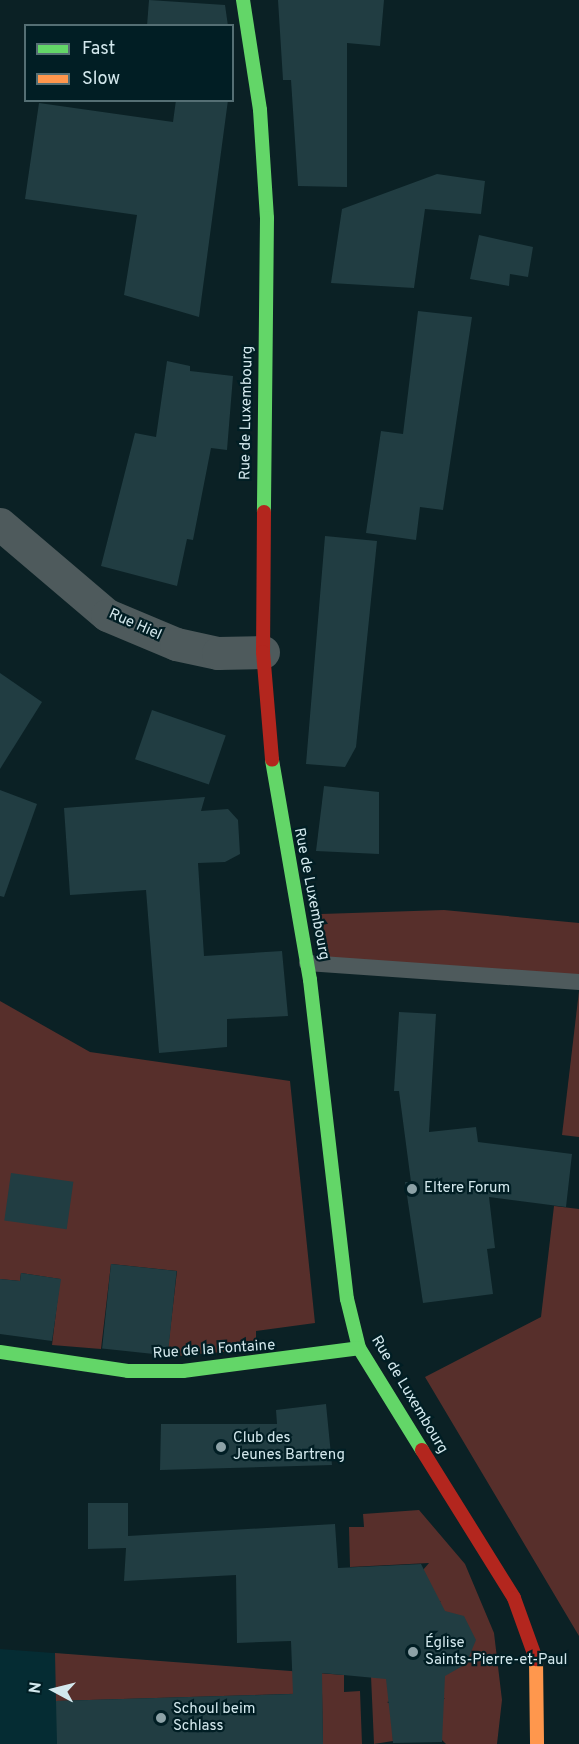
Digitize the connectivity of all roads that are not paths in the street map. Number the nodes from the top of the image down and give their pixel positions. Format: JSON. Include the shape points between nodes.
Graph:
{"nodes":[{"id":1,"x":243,"y":0,"type":"edge"},
{"id":2,"x":0,"y":524,"type":"edge"},
{"id":3,"x":263,"y":652,"type":"junction"},
{"id":4,"x":307,"y":963,"type":"junction"},
{"id":5,"x":579,"y":982,"type":"edge"},
{"id":6,"x":359,"y":1348,"type":"junction"},
{"id":7,"x":0,"y":1352,"type":"edge"},
{"id":8,"x":537,"y":1744,"type":"edge"}],
"edges":[{"from":1,"to":3,"type":"street","name":"Rue de Luxembourg","via":[[260,110],[267,218]]},
{"from":2,"to":3,"type":"street","name":"Rue Hiel","via":[[107,615],[176,644],[218,653]]},
{"from":3,"to":4,"type":"street","name":"Rue de Luxembourg","via":[[273,770]]},
{"from":4,"to":5,"type":"lane"},
{"from":4,"to":6,"type":"street","name":"Rue de Luxembourg","via":[[347,1299]]},
{"from":6,"to":7,"type":"street","name":"Rue de la Fontaine","via":[[183,1371],[128,1371]]},
{"from":6,"to":8,"type":"street","name":"Rue de Luxembourg","via":[[514,1598],[533,1641],[540,1682]]}]}
